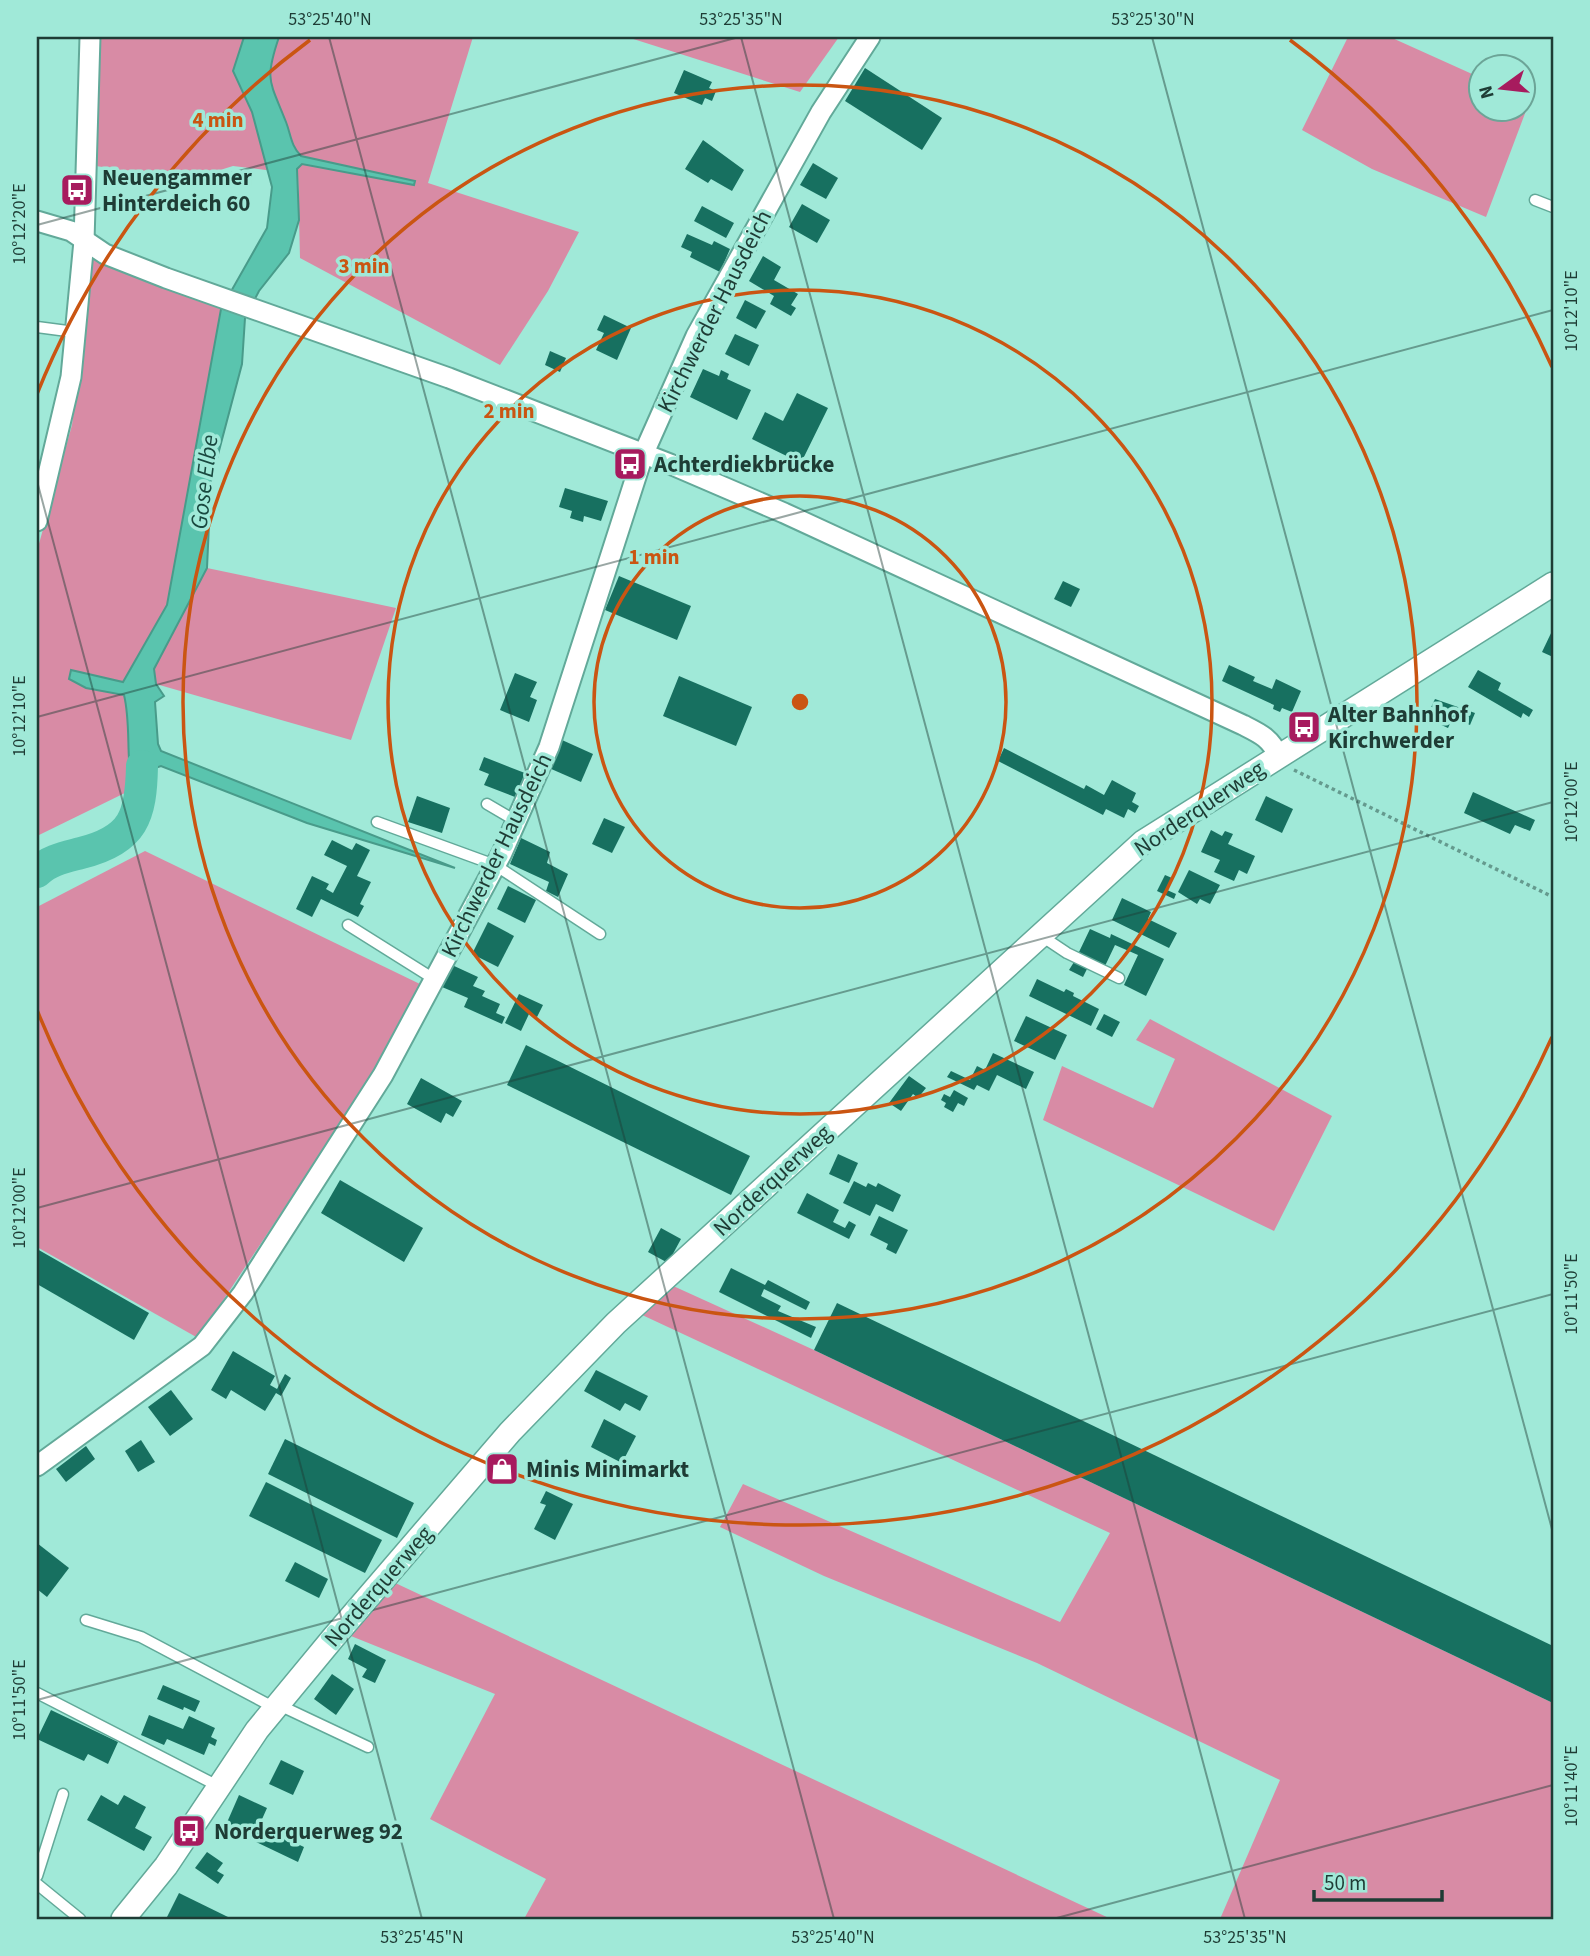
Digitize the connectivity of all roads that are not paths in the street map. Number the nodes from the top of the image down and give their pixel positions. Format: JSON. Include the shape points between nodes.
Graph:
{"nodes":[{"id":1,"x":90,"y":37,"type":"edge"},
{"id":2,"x":870,"y":37,"type":"edge"},
{"id":3,"x":1535,"y":200,"type":"dead end"},
{"id":4,"x":1553,"y":207,"type":"edge"},
{"id":5,"x":37,"y":221,"type":"edge"},
{"id":6,"x":84,"y":241,"type":"junction"},
{"id":7,"x":37,"y":327,"type":"edge"},
{"id":8,"x":75,"y":332,"type":"junction"},
{"id":9,"x":643,"y":455,"type":"junction"},
{"id":10,"x":37,"y":521,"type":"edge"},
{"id":11,"x":1553,"y":584,"type":"edge"},
{"id":12,"x":1278,"y":756,"type":"junction"},
{"id":13,"x":487,"y":804,"type":"dead end"},
{"id":14,"x":516,"y":821,"type":"junction"},
{"id":15,"x":377,"y":822,"type":"dead end"},
{"id":16,"x":495,"y":865,"type":"junction"},
{"id":17,"x":348,"y":925,"type":"dead end"},
{"id":18,"x":600,"y":934,"type":"dead end"},
{"id":19,"x":1040,"y":934,"type":"junction"},
{"id":20,"x":1119,"y":978,"type":"dead end"},
{"id":21,"x":434,"y":979,"type":"junction"},
{"id":22,"x":37,"y":1466,"type":"edge"},
{"id":23,"x":86,"y":1620,"type":"dead end"},
{"id":24,"x":37,"y":1693,"type":"edge"},
{"id":25,"x":277,"y":1707,"type":"junction"},
{"id":26,"x":369,"y":1747,"type":"dead end"},
{"id":27,"x":218,"y":1786,"type":"junction"},
{"id":28,"x":63,"y":1794,"type":"dead end"},
{"id":29,"x":37,"y":1876,"type":"edge"},
{"id":30,"x":37,"y":1884,"type":"edge"},
{"id":31,"x":80,"y":1919,"type":"edge"},
{"id":32,"x":123,"y":1919,"type":"edge"}],
"edges":[{"from":1,"to":6,"type":"street"},
{"from":2,"to":9,"type":"street","name":"Kirchwerder Hausdeich","via":[[821,112],[696,336]]},
{"from":3,"to":4,"type":"lane"},
{"from":5,"to":6,"type":"street","via":[[71,230]]},
{"from":6,"to":8,"type":"street"},
{"from":6,"to":9,"type":"street","via":[[216,297],[449,378]]},
{"from":7,"to":8,"type":"lane"},
{"from":8,"to":10,"type":"street","via":[[71,377]]},
{"from":9,"to":12,"type":"street","via":[[784,513],[1243,725],[1265,737]]},
{"from":9,"to":14,"type":"street","name":"Kirchwerder Hausdeich","via":[[549,747]]},
{"from":11,"to":12,"type":"street","name":"Norderquerweg"},
{"from":12,"to":19,"type":"street","name":"Norderquerweg","via":[[1143,842]]},
{"from":13,"to":14,"type":"lane"},
{"from":14,"to":16,"type":"street","name":"Kirchwerder Hausdeich"},
{"from":15,"to":16,"type":"lane"},
{"from":16,"to":18,"type":"lane"},
{"from":16,"to":21,"type":"street","name":"Kirchwerder Hausdeich"},
{"from":17,"to":21,"type":"lane"},
{"from":19,"to":20,"type":"lane"},
{"from":19,"to":25,"type":"street","name":"Norderquerweg","via":[[616,1323],[510,1432]]},
{"from":21,"to":22,"type":"street","name":"Kirchwerder Hausdeich","via":[[383,1075],[243,1293],[202,1346]]},
{"from":23,"to":25,"type":"lane","via":[[141,1637]]},
{"from":24,"to":27,"type":"lane"},
{"from":25,"to":26,"type":"lane"},
{"from":25,"to":27,"type":"street","name":"Norderquerweg"},
{"from":27,"to":32,"type":"street","name":"Norderquerweg","via":[[166,1866]]},
{"from":28,"to":29,"type":"lane"},
{"from":30,"to":31,"type":"lane"}]}
